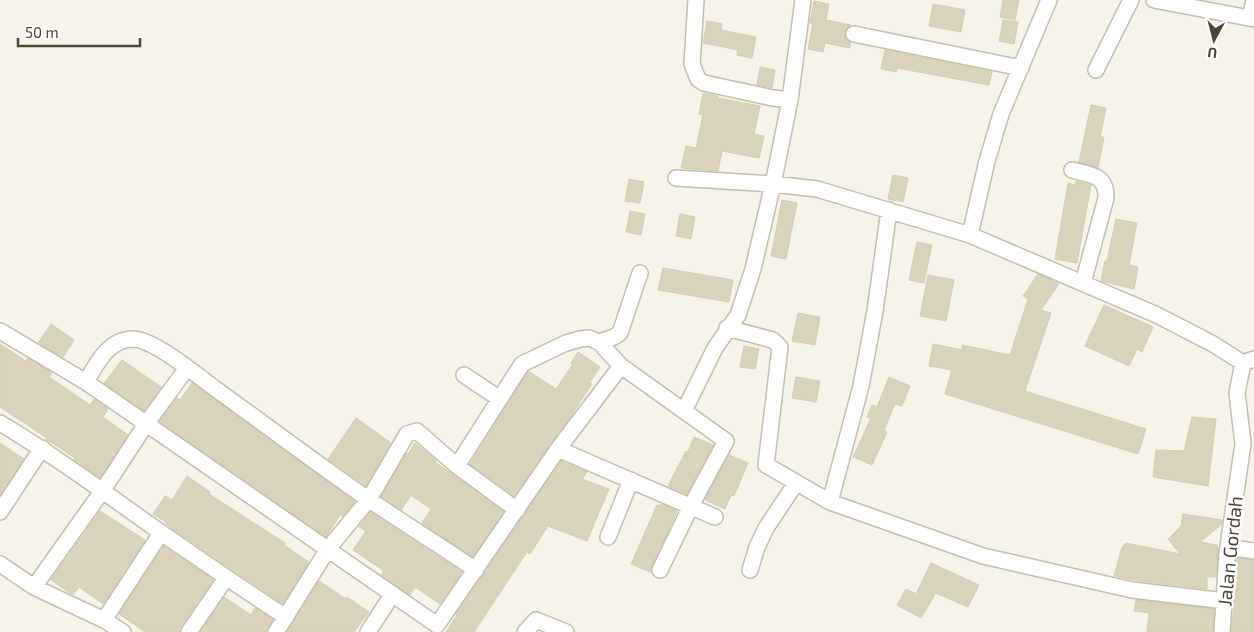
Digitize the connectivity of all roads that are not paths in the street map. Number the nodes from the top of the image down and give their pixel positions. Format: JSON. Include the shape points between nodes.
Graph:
{"nodes":[{"id":1,"x":696,"y":0,"type":"edge"},
{"id":2,"x":803,"y":0,"type":"edge"},
{"id":3,"x":1050,"y":0,"type":"edge"},
{"id":4,"x":1131,"y":0,"type":"edge"},
{"id":5,"x":1154,"y":0,"type":"edge"},
{"id":6,"x":1254,"y":0,"type":"edge"},
{"id":7,"x":1191,"y":3,"type":"edge"},
{"id":8,"x":1252,"y":19,"type":"edge"},
{"id":9,"x":854,"y":34,"type":"dead end"},
{"id":10,"x":1020,"y":68,"type":"junction"},
{"id":11,"x":1096,"y":70,"type":"dead end"},
{"id":12,"x":790,"y":100,"type":"junction"},
{"id":13,"x":1072,"y":170,"type":"dead end"},
{"id":14,"x":676,"y":178,"type":"dead end"},
{"id":15,"x":773,"y":184,"type":"junction"},
{"id":16,"x":889,"y":210,"type":"junction"},
{"id":17,"x":970,"y":235,"type":"junction"},
{"id":18,"x":640,"y":273,"type":"dead end"},
{"id":19,"x":1083,"y":284,"type":"junction"},
{"id":20,"x":727,"y":328,"type":"junction"},
{"id":21,"x":0,"y":331,"type":"edge"},
{"id":22,"x":599,"y":342,"type":"junction"},
{"id":23,"x":1248,"y":361,"type":"edge"},
{"id":24,"x":621,"y":366,"type":"junction"},
{"id":25,"x":187,"y":368,"type":"junction"},
{"id":26,"x":464,"y":375,"type":"dead end"},
{"id":27,"x":86,"y":382,"type":"junction"},
{"id":28,"x":500,"y":399,"type":"junction"},
{"id":29,"x":684,"y":411,"type":"junction"},
{"id":30,"x":0,"y":423,"type":"edge"},
{"id":31,"x":146,"y":424,"type":"junction"},
{"id":32,"x":42,"y":448,"type":"junction"},
{"id":33,"x":558,"y":449,"type":"junction"},
{"id":34,"x":457,"y":466,"type":"junction"},
{"id":35,"x":631,"y":480,"type":"junction"},
{"id":36,"x":796,"y":483,"type":"junction"},
{"id":37,"x":102,"y":490,"type":"junction"},
{"id":38,"x":368,"y":499,"type":"junction"},
{"id":39,"x":830,"y":502,"type":"junction"},
{"id":40,"x":691,"y":506,"type":"junction"},
{"id":41,"x":517,"y":510,"type":"junction"},
{"id":42,"x":0,"y":512,"type":"edge"},
{"id":43,"x":715,"y":517,"type":"dead end"},
{"id":44,"x":161,"y":533,"type":"junction"},
{"id":45,"x":608,"y":537,"type":"dead end"},
{"id":46,"x":1228,"y":547,"type":"junction"},
{"id":47,"x":328,"y":549,"type":"junction"},
{"id":48,"x":1254,"y":551,"type":"edge"},
{"id":49,"x":0,"y":564,"type":"edge"},
{"id":50,"x":476,"y":570,"type":"junction"},
{"id":51,"x":660,"y":570,"type":"dead end"},
{"id":52,"x":750,"y":570,"type":"dead end"},
{"id":53,"x":226,"y":578,"type":"junction"},
{"id":54,"x":34,"y":587,"type":"junction"},
{"id":55,"x":392,"y":595,"type":"junction"},
{"id":56,"x":1225,"y":601,"type":"junction"},
{"id":57,"x":286,"y":617,"type":"junction"},
{"id":58,"x":104,"y":620,"type":"junction"},
{"id":59,"x":123,"y":632,"type":"edge"},
{"id":60,"x":189,"y":632,"type":"edge"},
{"id":61,"x":276,"y":632,"type":"edge"},
{"id":62,"x":368,"y":632,"type":"edge"},
{"id":63,"x":525,"y":632,"type":"edge"},
{"id":64,"x":566,"y":632,"type":"edge"},
{"id":65,"x":1222,"y":632,"type":"edge"}],
"edges":[{"from":1,"to":12,"type":"street","via":[[692,64],[698,79],[704,83]]},
{"from":2,"to":12,"type":"street"},
{"from":3,"to":10,"type":"street"},
{"from":4,"to":11,"type":"street"},
{"from":5,"to":7,"type":"street"},
{"from":6,"to":8,"type":"street"},
{"from":7,"to":8,"type":"street"},
{"from":9,"to":10,"type":"street"},
{"from":10,"to":17,"type":"street","via":[[1001,114]]},
{"from":12,"to":15,"type":"street"},
{"from":13,"to":19,"type":"street","via":[[1094,175],[1106,188]]},
{"from":14,"to":15,"type":"street"},
{"from":15,"to":16,"type":"street","via":[[817,189]]},
{"from":15,"to":20,"type":"street","via":[[753,269],[738,315]]},
{"from":16,"to":17,"type":"street"},
{"from":16,"to":39,"type":"street","via":[[861,386]]},
{"from":17,"to":19,"type":"street"},
{"from":18,"to":22,"type":"street","via":[[620,333]]},
{"from":19,"to":23,"type":"street","via":[[1157,315]]},
{"from":20,"to":29,"type":"street"},
{"from":20,"to":36,"type":"street","via":[[773,340],[780,347],[766,465]]},
{"from":21,"to":27,"type":"street"},
{"from":22,"to":24,"type":"street"},
{"from":22,"to":28,"type":"street","via":[[580,339],[528,360],[522,364]]},
{"from":23,"to":46,"type":"street","name":"Jalan Gordah","via":[[1237,393],[1243,444]]},
{"from":24,"to":29,"type":"street"},
{"from":24,"to":33,"type":"street"},
{"from":25,"to":27,"type":"street","via":[[147,342],[123,340],[111,346],[101,357]]},
{"from":25,"to":31,"type":"street"},
{"from":25,"to":38,"type":"street"},
{"from":26,"to":28,"type":"street"},
{"from":27,"to":31,"type":"street"},
{"from":28,"to":34,"type":"street"},
{"from":29,"to":40,"type":"street","via":[[726,441]]},
{"from":30,"to":32,"type":"street"},
{"from":31,"to":37,"type":"street"},
{"from":31,"to":47,"type":"street"},
{"from":32,"to":37,"type":"street"},
{"from":32,"to":42,"type":"street"},
{"from":33,"to":35,"type":"street"},
{"from":33,"to":41,"type":"street"},
{"from":34,"to":38,"type":"street","via":[[417,431],[410,432]]},
{"from":34,"to":41,"type":"street"},
{"from":35,"to":40,"type":"street"},
{"from":35,"to":45,"type":"street"},
{"from":36,"to":39,"type":"street"},
{"from":36,"to":52,"type":"street","via":[[766,528]]},
{"from":37,"to":44,"type":"street"},
{"from":37,"to":54,"type":"street"},
{"from":38,"to":47,"type":"street"},
{"from":38,"to":50,"type":"street"},
{"from":39,"to":56,"type":"street","via":[[984,556],[1132,590]]},
{"from":40,"to":43,"type":"street"},
{"from":40,"to":51,"type":"street"},
{"from":41,"to":50,"type":"street"},
{"from":44,"to":53,"type":"street"},
{"from":44,"to":58,"type":"street"},
{"from":46,"to":48,"type":"street"},
{"from":46,"to":56,"type":"street","name":"Jalan Gordah"},
{"from":47,"to":55,"type":"street"},
{"from":47,"to":57,"type":"street"},
{"from":49,"to":54,"type":"street"},
{"from":50,"to":55,"type":"street","via":[[437,625]]},
{"from":53,"to":57,"type":"street"},
{"from":53,"to":60,"type":"street"},
{"from":54,"to":58,"type":"street"},
{"from":55,"to":62,"type":"street"},
{"from":56,"to":65,"type":"street","name":"Jalan Gordah"},
{"from":57,"to":61,"type":"street"},
{"from":58,"to":59,"type":"street"},
{"from":63,"to":64,"type":"street","via":[[536,620]]}]}
